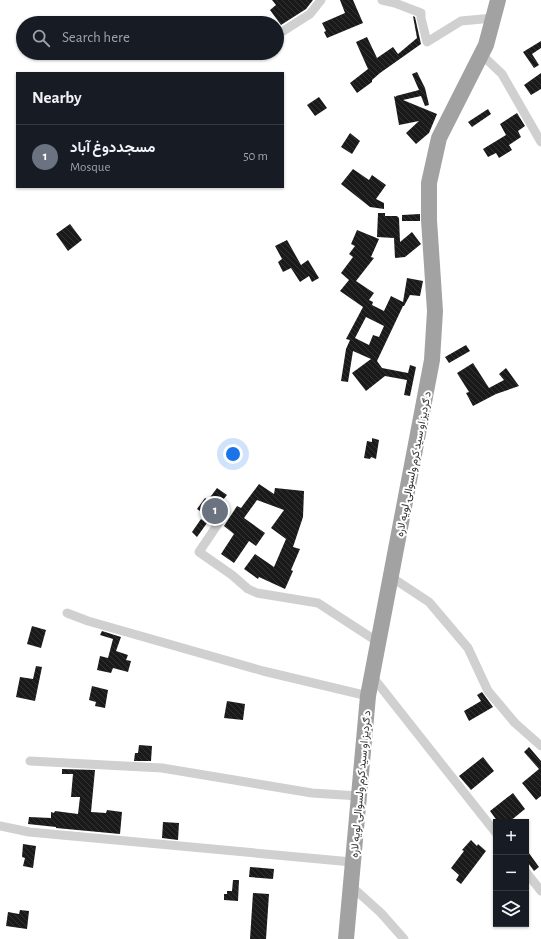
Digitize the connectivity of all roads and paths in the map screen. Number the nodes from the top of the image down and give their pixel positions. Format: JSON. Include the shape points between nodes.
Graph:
{"nodes":[{"id":1,"x":320,"y":0,"type":"edge"},
{"id":2,"x":382,"y":0,"type":"edge"},
{"id":3,"x":498,"y":0,"type":"edge"},
{"id":4,"x":493,"y":18,"type":"junction"},
{"id":5,"x":284,"y":31,"type":"edge"},
{"id":6,"x":481,"y":54,"type":"junction"},
{"id":7,"x":541,"y":142,"type":"edge"},
{"id":8,"x":226,"y":512,"type":"dead end"},
{"id":9,"x":391,"y":577,"type":"junction"},
{"id":10,"x":67,"y":613,"type":"dead end"},
{"id":11,"x":378,"y":642,"type":"junction"},
{"id":12,"x":372,"y":676,"type":"junction"},
{"id":13,"x":368,"y":696,"type":"junction"},
{"id":14,"x":541,"y":746,"type":"edge"},
{"id":15,"x":30,"y":761,"type":"dead end"},
{"id":16,"x":359,"y":796,"type":"junction"},
{"id":17,"x":0,"y":826,"type":"edge"},
{"id":18,"x":493,"y":829,"type":"edge"},
{"id":19,"x":352,"y":862,"type":"junction"},
{"id":20,"x":529,"y":876,"type":"edge"},
{"id":21,"x":350,"y":885,"type":"junction"},
{"id":22,"x":541,"y":891,"type":"edge"},
{"id":23,"x":346,"y":939,"type":"edge"},
{"id":24,"x":404,"y":939,"type":"edge"}],
"edges":[{"from":1,"to":5,"type":"street","via":[[310,14]]},
{"from":2,"to":4,"type":"street","via":[[421,13],[427,42],[461,21]]},
{"from":3,"to":4,"type":"highway","name":"د ګردیز او سید کرم ولسوالۍ لویه لاره"},
{"from":4,"to":6,"type":"highway","name":"د ګردیز او سید کرم ولسوالۍ لویه لاره"},
{"from":6,"to":7,"type":"street","via":[[502,74]]},
{"from":6,"to":9,"type":"highway","name":"د ګردیز او سید کرم ولسوالۍ لویه لاره","via":[[439,138],[429,183],[435,311],[432,360]]},
{"from":8,"to":11,"type":"street","via":[[199,552],[248,589],[257,593],[318,603]]},
{"from":9,"to":11,"type":"highway","name":"د ګردیز او سید کرم ولسوالۍ لویه لاره"},
{"from":9,"to":14,"type":"street","via":[[429,602],[468,648],[488,691],[516,723]]},
{"from":10,"to":13,"type":"street","via":[[263,671]]},
{"from":11,"to":12,"type":"highway","name":"د ګردیز او سید کرم ولسوالۍ لویه لاره"},
{"from":12,"to":13,"type":"highway","name":"د ګردیز او سید کرم ولسوالۍ لویه لاره"},
{"from":12,"to":18,"type":"street"},
{"from":13,"to":16,"type":"highway","name":"د ګردیز او سید کرم ولسوالۍ لویه لاره"},
{"from":15,"to":16,"type":"street","via":[[162,768],[312,793]]},
{"from":16,"to":19,"type":"highway","name":"د ګردیز او سید کرم ولسوالۍ لویه لاره"},
{"from":17,"to":19,"type":"street","via":[[29,832]]},
{"from":19,"to":21,"type":"highway","name":"د ګردیز او سید کرم ولسوالۍ لویه لاره"},
{"from":20,"to":22,"type":"street"},
{"from":21,"to":23,"type":"highway","name":"د ګردیز او سید کرم ولسوالۍ لویه لاره"},
{"from":21,"to":24,"type":"street","via":[[381,913]]}]}
